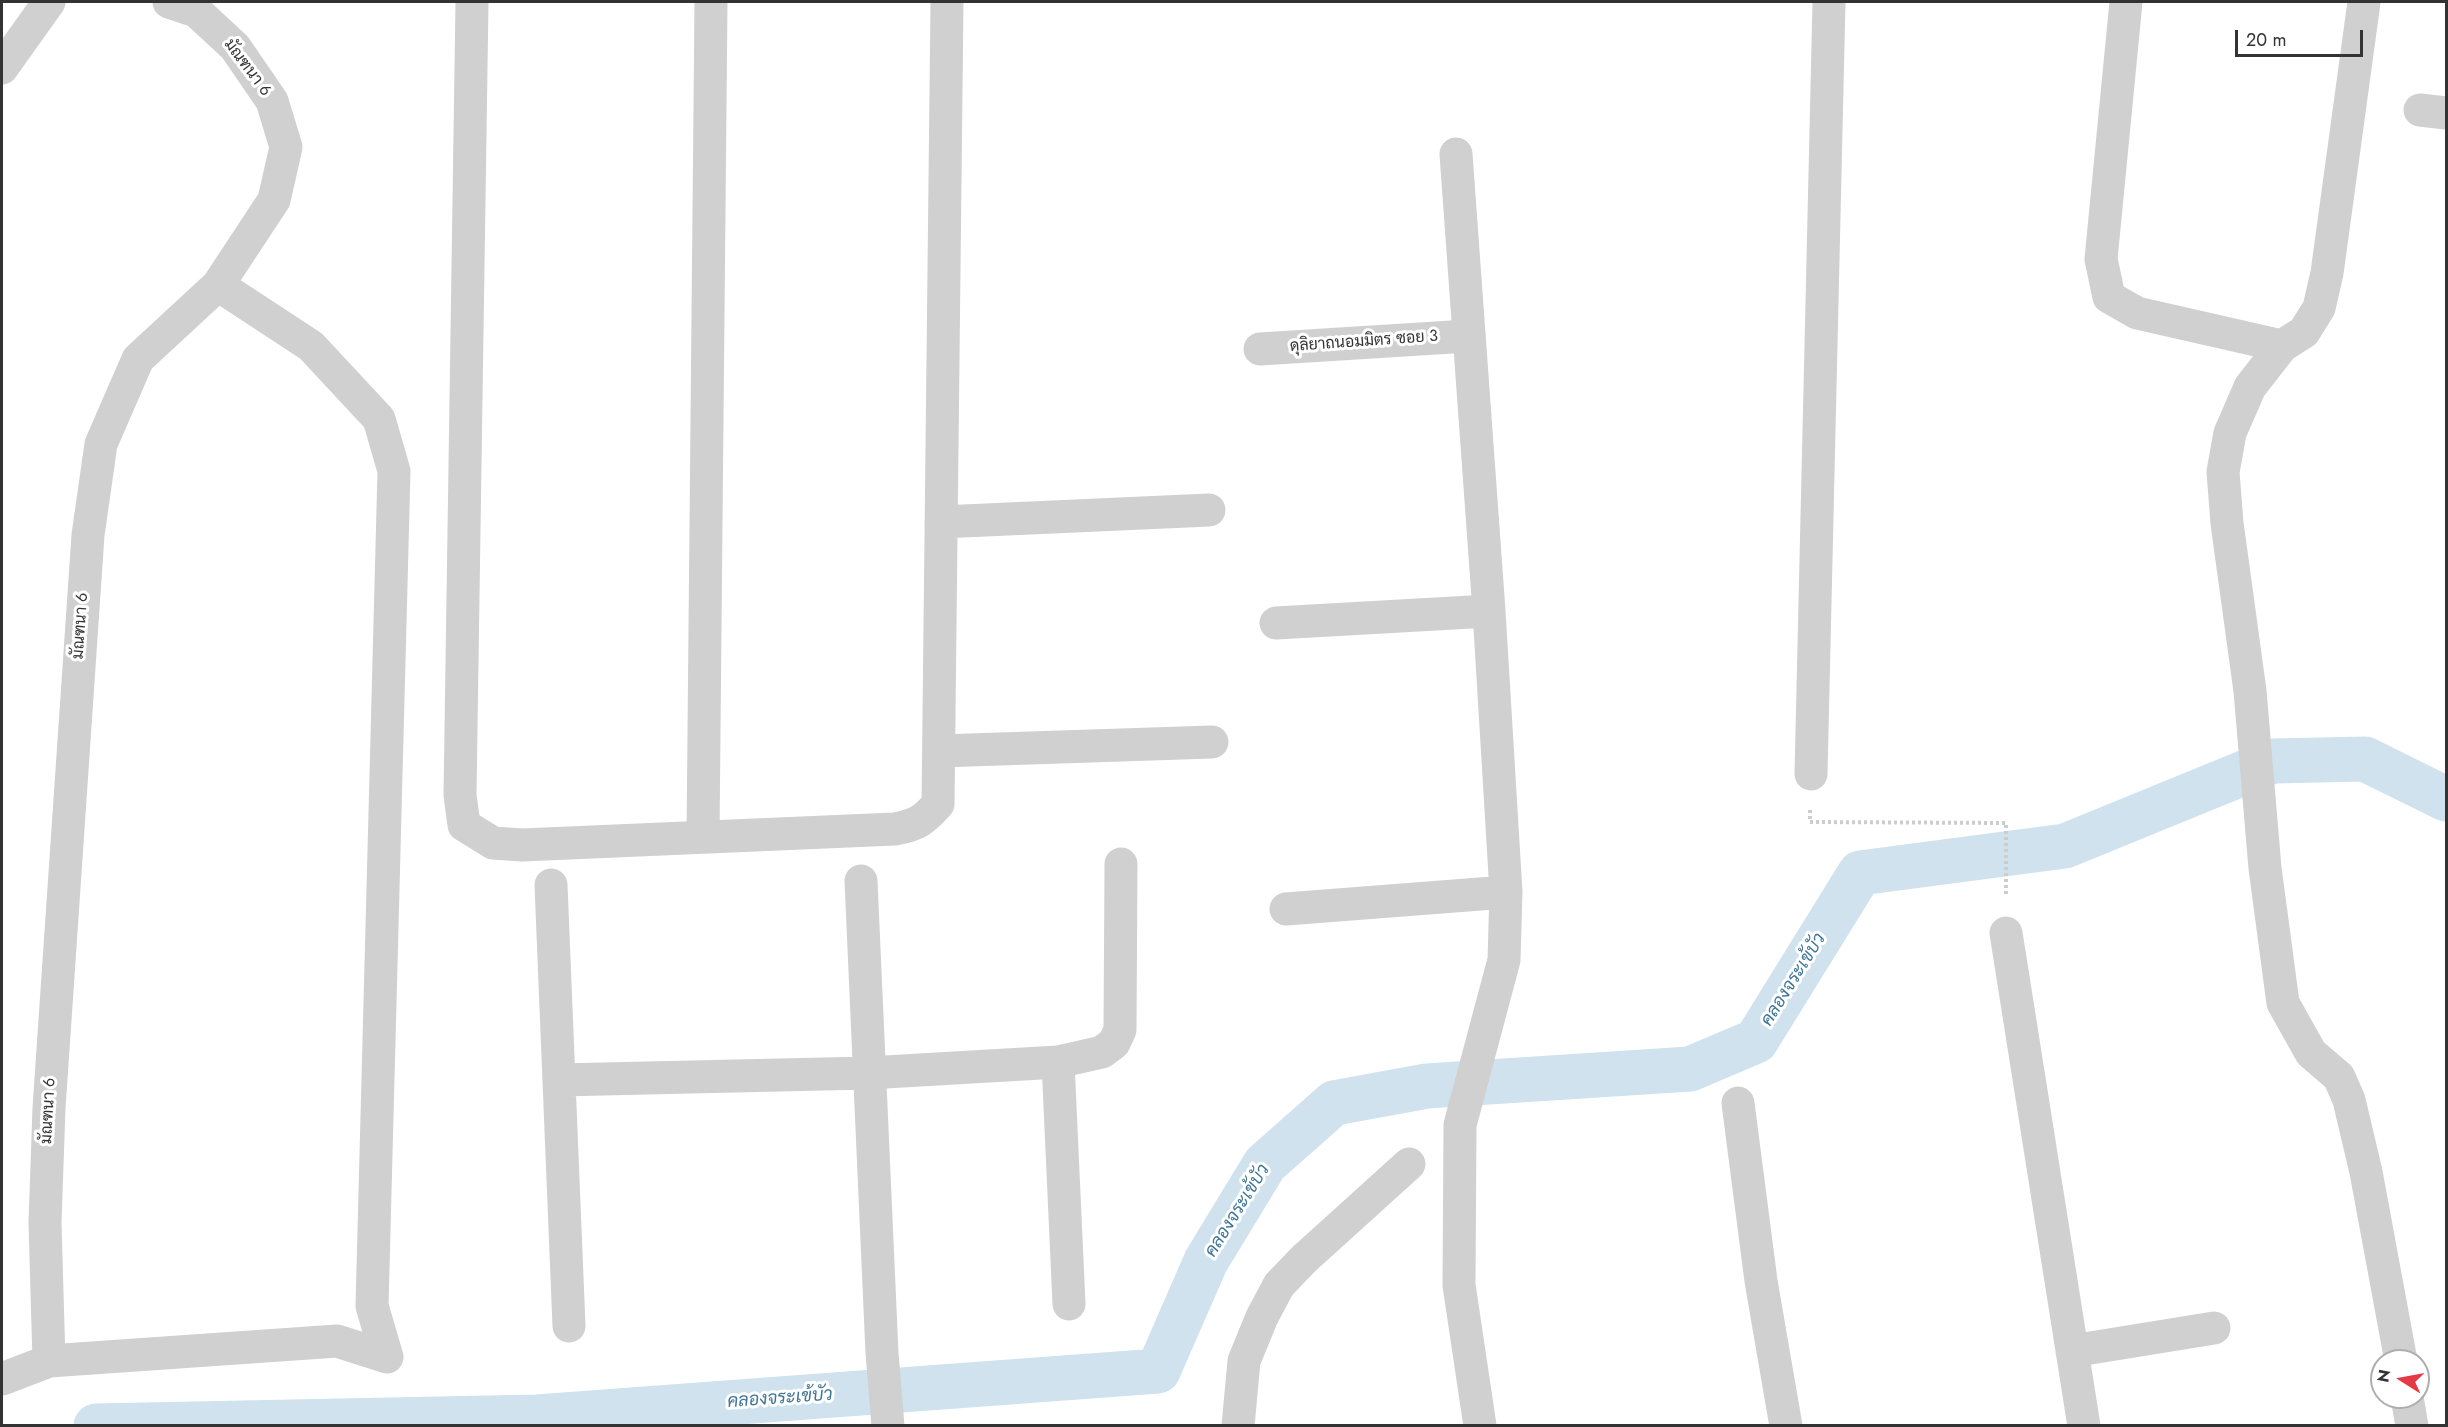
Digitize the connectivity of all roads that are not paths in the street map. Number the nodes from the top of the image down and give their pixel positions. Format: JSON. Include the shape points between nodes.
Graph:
{"nodes":[{"id":1,"x":49,"y":2,"type":"edge"},
{"id":2,"x":170,"y":2,"type":"edge"},
{"id":3,"x":472,"y":2,"type":"edge"},
{"id":4,"x":711,"y":2,"type":"edge"},
{"id":5,"x":947,"y":2,"type":"edge"},
{"id":6,"x":1829,"y":2,"type":"edge"},
{"id":7,"x":2126,"y":2,"type":"edge"},
{"id":8,"x":2364,"y":2,"type":"edge"},
{"id":9,"x":2,"y":68,"type":"edge"},
{"id":10,"x":1456,"y":154,"type":"dead end"},
{"id":11,"x":218,"y":285,"type":"junction"},
{"id":12,"x":1468,"y":336,"type":"junction"},
{"id":13,"x":2282,"y":346,"type":"junction"},
{"id":14,"x":1260,"y":349,"type":"dead end"},
{"id":15,"x":1209,"y":510,"type":"dead end"},
{"id":16,"x":941,"y":522,"type":"junction"},
{"id":17,"x":1489,"y":610,"type":"junction"},
{"id":18,"x":1276,"y":623,"type":"dead end"},
{"id":19,"x":1212,"y":741,"type":"dead end"},
{"id":20,"x":939,"y":751,"type":"junction"},
{"id":21,"x":1810,"y":774,"type":"road end"},
{"id":22,"x":703,"y":836,"type":"junction"},
{"id":23,"x":1121,"y":864,"type":"dead end"},
{"id":24,"x":861,"y":881,"type":"dead end"},
{"id":25,"x":551,"y":885,"type":"dead end"},
{"id":26,"x":1506,"y":892,"type":"junction"},
{"id":27,"x":1286,"y":909,"type":"dead end"},
{"id":28,"x":2006,"y":933,"type":"road end"},
{"id":29,"x":1058,"y":1062,"type":"junction"},
{"id":30,"x":868,"y":1073,"type":"junction"},
{"id":31,"x":559,"y":1080,"type":"junction"},
{"id":32,"x":1738,"y":1103,"type":"dead end"},
{"id":33,"x":1409,"y":1164,"type":"dead end"},
{"id":34,"x":1069,"y":1304,"type":"dead end"},
{"id":35,"x":569,"y":1326,"type":"dead end"},
{"id":36,"x":2214,"y":1328,"type":"dead end"},
{"id":37,"x":2399,"y":1349,"type":"edge"},
{"id":38,"x":2072,"y":1351,"type":"junction"},
{"id":39,"x":49,"y":1360,"type":"junction"},
{"id":40,"x":2,"y":1379,"type":"edge"},
{"id":41,"x":2409,"y":1409,"type":"edge"},
{"id":42,"x":888,"y":1425,"type":"edge"},
{"id":43,"x":1238,"y":1425,"type":"edge"},
{"id":44,"x":1480,"y":1425,"type":"edge"},
{"id":45,"x":1786,"y":1425,"type":"edge"},
{"id":46,"x":2084,"y":1425,"type":"edge"},
{"id":47,"x":2412,"y":1425,"type":"edge"}],
"edges":[{"from":1,"to":9,"type":"street"},
{"from":2,"to":11,"type":"street","name":"มัณฑนา 6","via":[[196,11],[235,47],[272,101],[286,147],[274,200]]},
{"from":3,"to":22,"type":"street","via":[[460,795],[464,825],[492,843],[522,845]]},
{"from":4,"to":22,"type":"street"},
{"from":5,"to":16,"type":"street"},
{"from":6,"to":21,"type":"street"},
{"from":7,"to":13,"type":"street","via":[[2101,259],[2109,297],[2137,313]]},
{"from":8,"to":13,"type":"street","via":[[2322,296],[2304,332]]},
{"from":10,"to":12,"type":"street"},
{"from":11,"to":39,"type":"street","name":"มัณฑนา 6","via":[[138,359],[101,444],[88,535],[49,1108],[45,1223]]},
{"from":11,"to":39,"type":"street","via":[[311,346],[379,419],[394,471],[372,1306],[387,1357],[337,1341]]},
{"from":12,"to":14,"type":"street","name":"ดุลิยาถนอมมิตร ซอย 3"},
{"from":12,"to":17,"type":"street"},
{"from":13,"to":37,"type":"street","via":[[2250,387],[2230,433],[2223,472],[2250,691],[2265,868],[2283,1003],[2311,1053],[2339,1077],[2349,1100]]},
{"from":15,"to":16,"type":"street"},
{"from":16,"to":20,"type":"street"},
{"from":17,"to":18,"type":"street"},
{"from":17,"to":26,"type":"street"},
{"from":19,"to":20,"type":"street"},
{"from":20,"to":22,"type":"street","via":[[938,804],[925,819],[911,826]]},
{"from":23,"to":29,"type":"street","via":[[1120,1030],[1114,1043],[1102,1052]]},
{"from":24,"to":30,"type":"street"},
{"from":25,"to":31,"type":"street"},
{"from":26,"to":27,"type":"street"},
{"from":26,"to":44,"type":"street","via":[[1504,960],[1460,1125],[1459,1285]]},
{"from":28,"to":38,"type":"street"},
{"from":29,"to":30,"type":"street"},
{"from":29,"to":34,"type":"street"},
{"from":30,"to":31,"type":"street"},
{"from":30,"to":42,"type":"street"},
{"from":31,"to":35,"type":"street"},
{"from":32,"to":45,"type":"street","via":[[1761,1281]]},
{"from":33,"to":43,"type":"street","via":[[1279,1286],[1244,1362]]},
{"from":36,"to":38,"type":"street"},
{"from":38,"to":46,"type":"street"},
{"from":39,"to":40,"type":"street"},
{"from":41,"to":47,"type":"street"}]}
